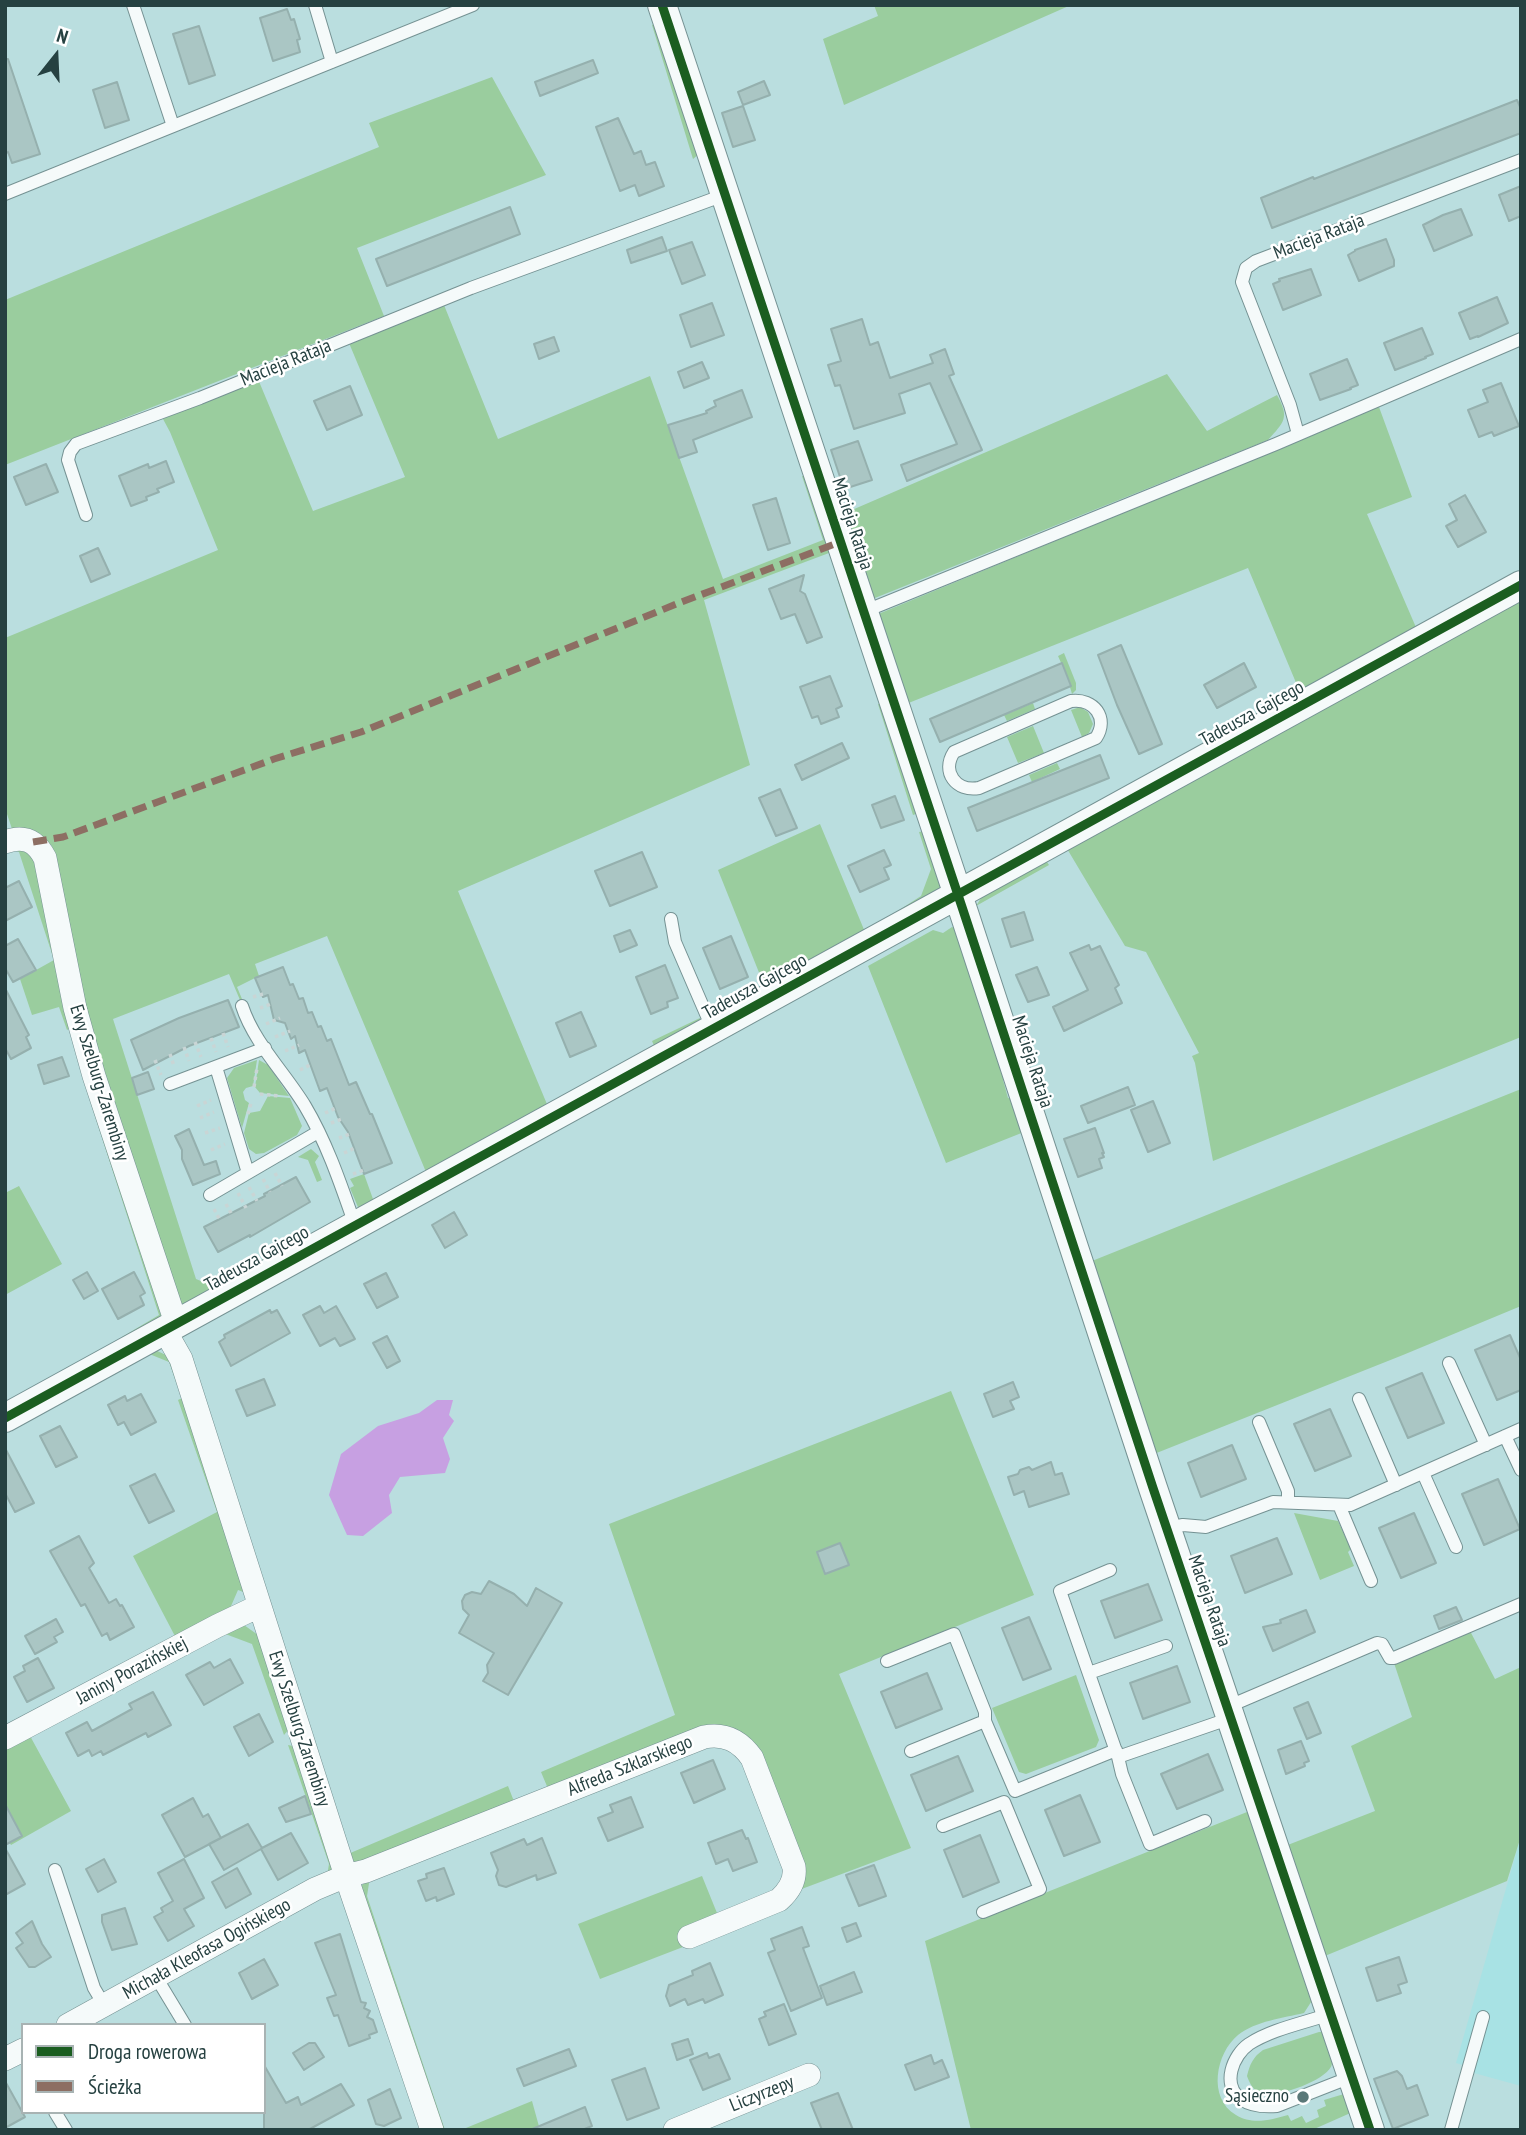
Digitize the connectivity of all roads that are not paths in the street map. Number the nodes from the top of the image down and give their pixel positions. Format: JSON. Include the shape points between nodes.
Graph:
{"nodes":[{"id":1,"x":133,"y":5,"type":"edge"},
{"id":2,"x":315,"y":5,"type":"edge"},
{"id":3,"x":473,"y":5,"type":"edge"},
{"id":4,"x":662,"y":5,"type":"edge"},
{"id":5,"x":332,"y":62,"type":"junction"},
{"id":6,"x":173,"y":126,"type":"junction"},
{"id":7,"x":1521,"y":160,"type":"edge"},
{"id":8,"x":5,"y":194,"type":"edge"},
{"id":9,"x":724,"y":195,"type":"junction"},
{"id":10,"x":1521,"y":339,"type":"edge"},
{"id":11,"x":1298,"y":434,"type":"junction"},
{"id":12,"x":86,"y":515,"type":"dead end"},
{"id":13,"x":1521,"y":585,"type":"edge"},
{"id":14,"x":863,"y":612,"type":"junction"},
{"id":15,"x":935,"y":778,"type":"junction"},
{"id":16,"x":5,"y":842,"type":"edge"},
{"id":17,"x":959,"y":896,"type":"junction"},
{"id":18,"x":671,"y":919,"type":"dead end"},
{"id":19,"x":248,"y":1008,"type":"road end"},
{"id":20,"x":713,"y":1030,"type":"junction"},
{"id":21,"x":268,"y":1044,"type":"junction"},
{"id":22,"x":212,"y":1061,"type":"junction"},
{"id":23,"x":173,"y":1078,"type":"road end"},
{"id":24,"x":322,"y":1128,"type":"junction"},
{"id":25,"x":252,"y":1176,"type":"junction"},
{"id":26,"x":210,"y":1195,"type":"dead end"},
{"id":27,"x":355,"y":1225,"type":"junction"},
{"id":28,"x":170,"y":1326,"type":"junction"},
{"id":29,"x":1449,"y":1363,"type":"dead end"},
{"id":30,"x":1359,"y":1399,"type":"dead end"},
{"id":31,"x":5,"y":1418,"type":"edge"},
{"id":32,"x":1259,"y":1422,"type":"dead end"},
{"id":33,"x":1521,"y":1429,"type":"edge"},
{"id":34,"x":1505,"y":1436,"type":"junction"},
{"id":35,"x":1486,"y":1445,"type":"junction"},
{"id":36,"x":1521,"y":1471,"type":"edge"},
{"id":37,"x":1423,"y":1473,"type":"junction"},
{"id":38,"x":1396,"y":1485,"type":"junction"},
{"id":39,"x":1288,"y":1502,"type":"junction"},
{"id":40,"x":1339,"y":1505,"type":"junction"},
{"id":41,"x":1166,"y":1529,"type":"junction"},
{"id":42,"x":1456,"y":1547,"type":"dead end"},
{"id":43,"x":1110,"y":1570,"type":"dead end"},
{"id":44,"x":1371,"y":1581,"type":"dead end"},
{"id":45,"x":1521,"y":1604,"type":"edge"},
{"id":46,"x":259,"y":1606,"type":"junction"},
{"id":47,"x":1166,"y":1647,"type":"dead end"},
{"id":48,"x":887,"y":1661,"type":"dead end"},
{"id":49,"x":1089,"y":1673,"type":"junction"},
{"id":50,"x":1229,"y":1712,"type":"junction"},
{"id":51,"x":985,"y":1721,"type":"junction"},
{"id":52,"x":5,"y":1738,"type":"edge"},
{"id":53,"x":911,"y":1751,"type":"dead end"},
{"id":54,"x":1117,"y":1754,"type":"junction"},
{"id":55,"x":1015,"y":1791,"type":"junction"},
{"id":56,"x":1007,"y":1807,"type":"junction"},
{"id":57,"x":1205,"y":1821,"type":"dead end"},
{"id":58,"x":943,"y":1826,"type":"dead end"},
{"id":59,"x":55,"y":1870,"type":"dead end"},
{"id":60,"x":346,"y":1876,"type":"junction"},
{"id":61,"x":983,"y":1912,"type":"dead end"},
{"id":62,"x":689,"y":1937,"type":"dead end"},
{"id":63,"x":156,"y":1977,"type":"junction"},
{"id":64,"x":104,"y":2005,"type":"junction"},
{"id":65,"x":1330,"y":2014,"type":"junction"},
{"id":66,"x":1483,"y":2017,"type":"dead end"},
{"id":67,"x":72,"y":2023,"type":"edge"},
{"id":68,"x":184,"y":2023,"type":"edge"},
{"id":69,"x":810,"y":2075,"type":"dead end"},
{"id":70,"x":1351,"y":2077,"type":"junction"},
{"id":71,"x":56,"y":2114,"type":"edge"},
{"id":72,"x":66,"y":2130,"type":"edge"},
{"id":73,"x":432,"y":2130,"type":"edge"},
{"id":74,"x":675,"y":2130,"type":"edge"},
{"id":75,"x":1370,"y":2130,"type":"edge"},
{"id":76,"x":1451,"y":2130,"type":"edge"}],
"edges":[{"from":1,"to":6,"type":"lane"},
{"from":2,"to":5,"type":"lane"},
{"from":3,"to":5,"type":"lane"},
{"from":4,"to":9,"type":"street","name":"Macieja Rataja"},
{"from":5,"to":6,"type":"lane"},
{"from":6,"to":8,"type":"lane"},
{"from":7,"to":11,"type":"lane","name":"Macieja Rataja","via":[[1246,268],[1242,282]]},
{"from":9,"to":12,"type":"lane","name":"Macieja Rataja","via":[[471,288],[76,444],[68,460]]},
{"from":9,"to":14,"type":"street","name":"Macieja Rataja"},
{"from":10,"to":11,"type":"lane"},
{"from":11,"to":14,"type":"lane"},
{"from":13,"to":17,"type":"street","name":"Tadeusza Gajcego"},
{"from":14,"to":15,"type":"street","name":"Macieja Rataja"},
{"from":15,"to":15,"type":"lane","via":[[959,749],[1071,701],[1086,702],[1099,713],[1101,726],[1096,738],[979,788]]},
{"from":15,"to":17,"type":"street","name":"Macieja Rataja"},
{"from":16,"to":28,"type":"street","name":"Ewy Szelburg-Zarembiny","via":[[33,842],[45,859],[75,1008]]},
{"from":17,"to":20,"type":"street","name":"Tadeusza Gajcego"},
{"from":17,"to":41,"type":"street","name":"Macieja Rataja"},
{"from":18,"to":20,"type":"lane","name":"Tadeusza Gajcego"},
{"from":19,"to":21,"type":"lane","via":[[250,1026]]},
{"from":20,"to":27,"type":"street","name":"Tadeusza Gajcego"},
{"from":21,"to":22,"type":"lane"},
{"from":21,"to":24,"type":"lane"},
{"from":22,"to":23,"type":"lane"},
{"from":22,"to":25,"type":"lane"},
{"from":24,"to":25,"type":"lane"},
{"from":24,"to":27,"type":"lane"},
{"from":25,"to":26,"type":"lane"},
{"from":27,"to":28,"type":"street","name":"Tadeusza Gajcego"},
{"from":28,"to":31,"type":"street","name":"Tadeusza Gajcego"},
{"from":28,"to":46,"type":"street","name":"Ewy Szelburg-Zarembiny"},
{"from":29,"to":35,"type":"lane"},
{"from":30,"to":38,"type":"lane"},
{"from":32,"to":39,"type":"lane","via":[[1289,1491]]},
{"from":33,"to":34,"type":"lane","name":"Macieja Rataja"},
{"from":34,"to":35,"type":"lane","name":"Macieja Rataja"},
{"from":34,"to":36,"type":"lane"},
{"from":35,"to":37,"type":"lane","name":"Macieja Rataja"},
{"from":37,"to":38,"type":"lane","name":"Macieja Rataja"},
{"from":37,"to":42,"type":"lane"},
{"from":38,"to":40,"type":"lane","name":"Macieja Rataja","via":[[1350,1505]]},
{"from":39,"to":40,"type":"lane","name":"Macieja Rataja"},
{"from":39,"to":41,"type":"lane","name":"Macieja Rataja","via":[[1265,1504],[1206,1527]]},
{"from":40,"to":44,"type":"lane"},
{"from":41,"to":50,"type":"street","name":"Macieja Rataja"},
{"from":43,"to":49,"type":"lane","via":[[1060,1591]]},
{"from":45,"to":50,"type":"lane","via":[[1394,1658],[1377,1643]]},
{"from":46,"to":52,"type":"street","name":"Janiny Porazińskiej"},
{"from":46,"to":60,"type":"street","name":"Ewy Szelburg-Zarembiny"},
{"from":47,"to":49,"type":"lane"},
{"from":48,"to":51,"type":"lane","via":[[954,1634]]},
{"from":49,"to":54,"type":"lane"},
{"from":50,"to":54,"type":"lane"},
{"from":50,"to":65,"type":"street","name":"Macieja Rataja"},
{"from":51,"to":53,"type":"lane"},
{"from":51,"to":55,"type":"lane"},
{"from":54,"to":55,"type":"lane"},
{"from":54,"to":57,"type":"lane","via":[[1150,1844]]},
{"from":55,"to":56,"type":"lane"},
{"from":56,"to":58,"type":"lane","via":[[1004,1802]]},
{"from":56,"to":61,"type":"lane","via":[[1040,1889]]},
{"from":59,"to":64,"type":"lane","via":[[94,1988]]},
{"from":60,"to":62,"type":"street","name":"Alfreda Szklarskiego","via":[[704,1737],[727,1737],[741,1744],[752,1758],[794,1867],[794,1880],[779,1899]]},
{"from":60,"to":63,"type":"street","name":"Michała Kleofasa Ogińskiego"},
{"from":60,"to":73,"type":"street","name":"Ewy Szelburg-Zarembiny"},
{"from":63,"to":64,"type":"street","name":"Michała Kleofasa Ogińskiego"},
{"from":63,"to":68,"type":"lane"},
{"from":64,"to":67,"type":"street","name":"Michała Kleofasa Ogińskiego"},
{"from":65,"to":70,"type":"street","name":"Macieja Rataja"},
{"from":65,"to":70,"type":"lane","via":[[1247,2046],[1232,2067],[1233,2090],[1250,2104],[1277,2106]]},
{"from":66,"to":76,"type":"lane"},
{"from":69,"to":74,"type":"street","name":"Liczyrzepy"},
{"from":70,"to":75,"type":"street","name":"Macieja Rataja"},
{"from":71,"to":72,"type":"lane"}]}
